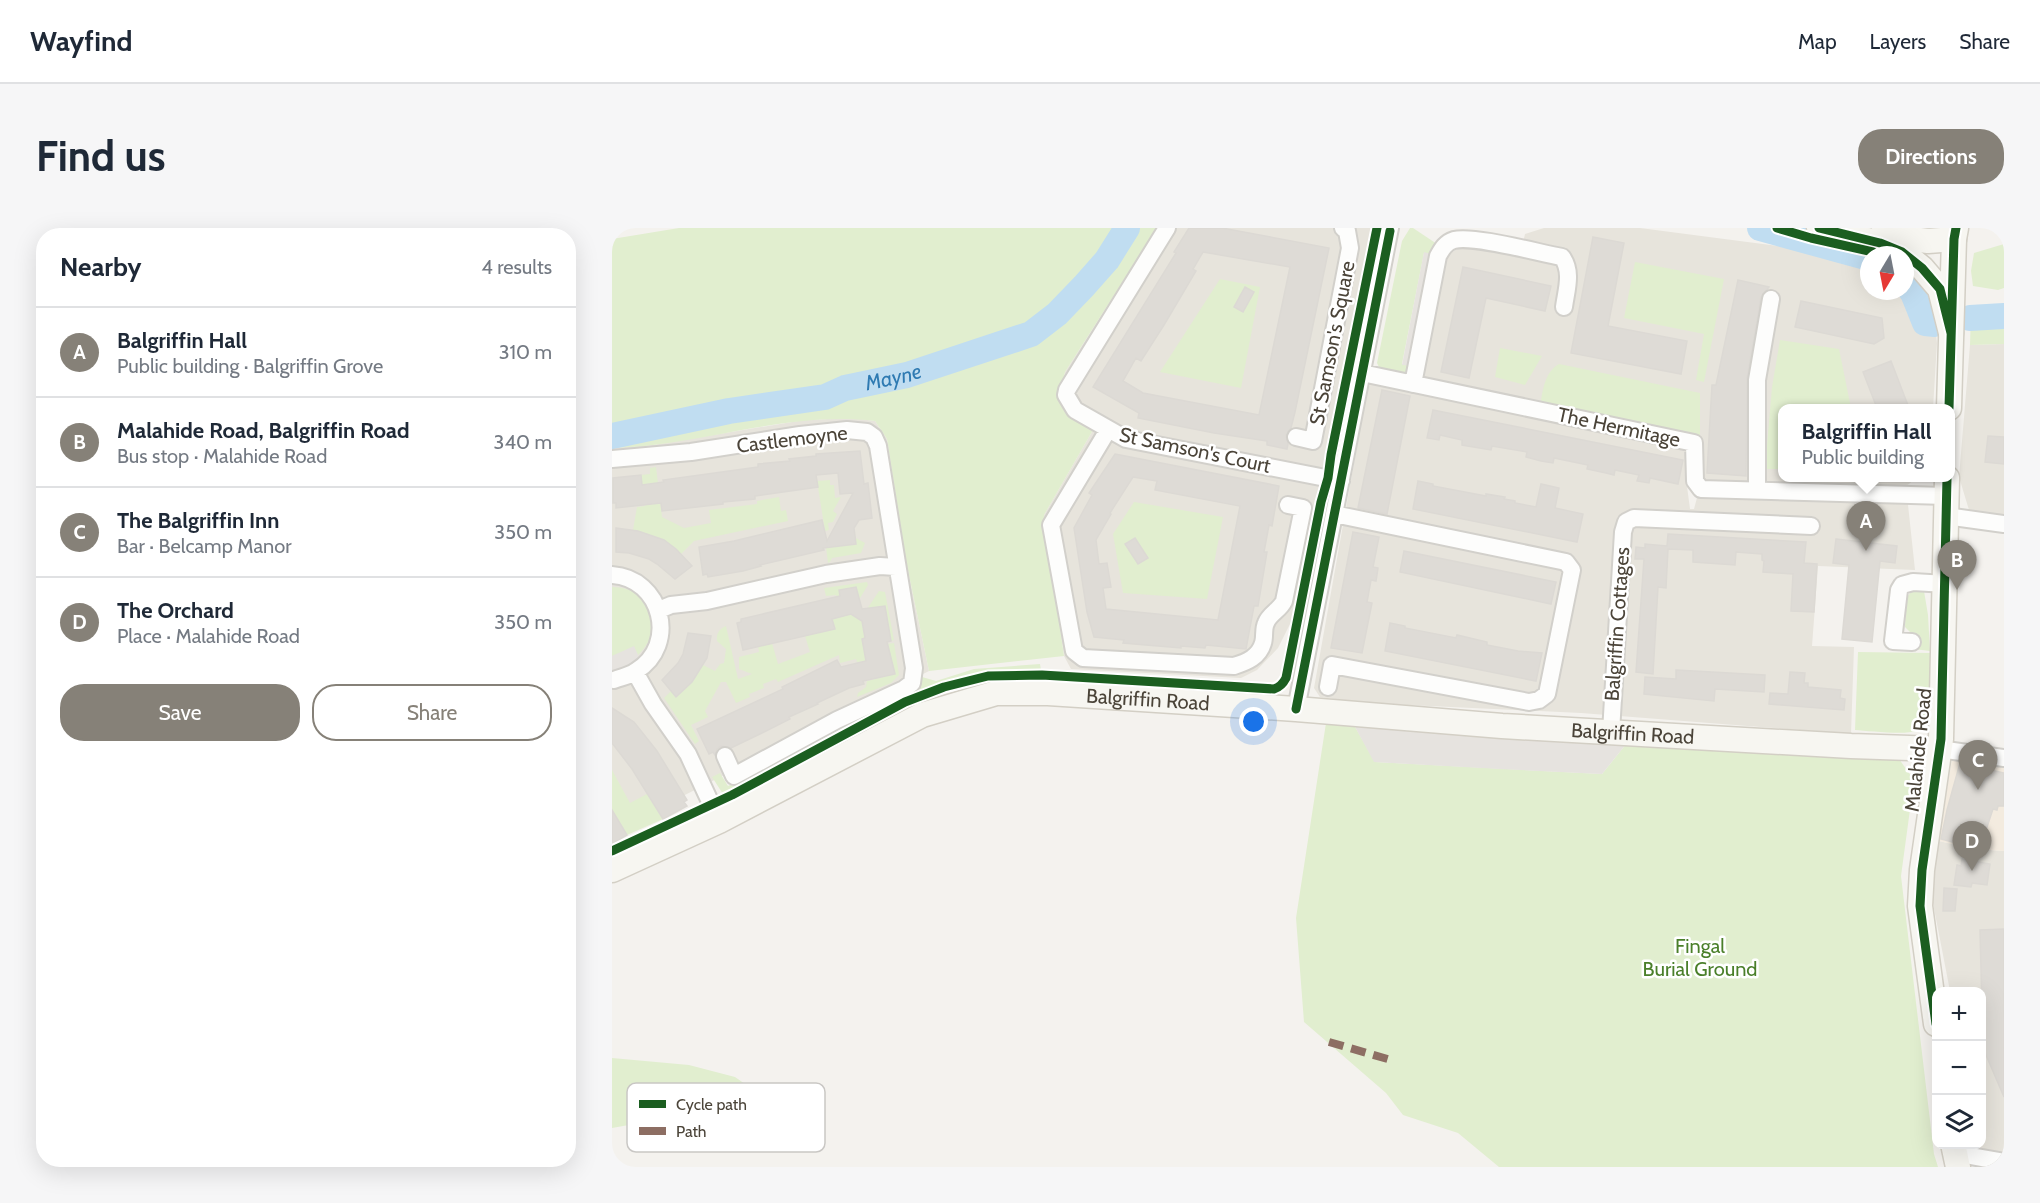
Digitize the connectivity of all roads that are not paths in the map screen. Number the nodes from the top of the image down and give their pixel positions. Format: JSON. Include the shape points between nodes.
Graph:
{"nodes":[{"id":1,"x":1167,"y":228,"type":"edge"},
{"id":2,"x":1343,"y":228,"type":"edge"},
{"id":3,"x":1819,"y":228,"type":"edge"},
{"id":4,"x":1827,"y":228,"type":"edge"},
{"id":5,"x":1906,"y":228,"type":"edge"},
{"id":6,"x":1390,"y":229,"type":"edge"},
{"id":7,"x":1955,"y":234,"type":"edge"},
{"id":8,"x":1771,"y":299,"type":"dead end"},
{"id":9,"x":1564,"y":307,"type":"dead end"},
{"id":10,"x":1951,"y":333,"type":"junction"},
{"id":11,"x":1362,"y":374,"type":"junction"},
{"id":12,"x":1413,"y":384,"type":"junction"},
{"id":13,"x":1949,"y":404,"type":"edge"},
{"id":14,"x":1108,"y":430,"type":"junction"},
{"id":15,"x":1296,"y":437,"type":"dead end"},
{"id":16,"x":612,"y":459,"type":"edge"},
{"id":17,"x":1341,"y":481,"type":"junction"},
{"id":18,"x":1757,"y":491,"type":"junction"},
{"id":19,"x":1947,"y":497,"type":"edge"},
{"id":20,"x":1288,"y":506,"type":"dead end"},
{"id":21,"x":1334,"y":514,"type":"junction"},
{"id":22,"x":2004,"y":524,"type":"edge"},
{"id":23,"x":1811,"y":526,"type":"dead end"},
{"id":24,"x":896,"y":567,"type":"junction"},
{"id":25,"x":612,"y":575,"type":"edge"},
{"id":26,"x":1946,"y":584,"type":"junction"},
{"id":27,"x":659,"y":610,"type":"junction"},
{"id":28,"x":1912,"y":642,"type":"dead end"},
{"id":29,"x":635,"y":672,"type":"junction"},
{"id":30,"x":614,"y":680,"type":"dead end"},
{"id":31,"x":1328,"y":687,"type":"dead end"},
{"id":32,"x":1296,"y":709,"type":"junction"},
{"id":33,"x":1611,"y":732,"type":"junction"},
{"id":34,"x":1939,"y":749,"type":"junction"},
{"id":35,"x":725,"y":756,"type":"dead end"},
{"id":36,"x":2004,"y":758,"type":"edge"},
{"id":37,"x":719,"y":821,"type":"junction"},
{"id":38,"x":612,"y":870,"type":"edge"},
{"id":39,"x":1932,"y":994,"type":"edge"},
{"id":40,"x":1955,"y":1155,"type":"edge"},
{"id":41,"x":2004,"y":1162,"type":"edge"}],
"edges":[{"from":1,"to":14,"type":"street","via":[[1067,390],[1075,410]]},
{"from":2,"to":15,"type":"street","name":"St Samson's Square","via":[[1350,248],[1313,441]]},
{"from":3,"to":10,"type":"main road","via":[[1902,252],[1940,289]]},
{"from":4,"to":7,"type":"main road","via":[[1928,241]]},
{"from":5,"to":7,"type":"main road"},
{"from":6,"to":11,"type":"street"},
{"from":7,"to":10,"type":"main road"},
{"from":8,"to":18,"type":"street","via":[[1757,381]]},
{"from":9,"to":12,"type":"street","via":[[1569,276],[1562,257],[1455,240],[1444,246],[1438,256]]},
{"from":10,"to":13,"type":"main road"},
{"from":11,"to":12,"type":"street","name":"The Hermitage"},
{"from":11,"to":17,"type":"street"},
{"from":12,"to":18,"type":"street","name":"The Hermitage","via":[[1694,443],[1695,481],[1701,489]]},
{"from":14,"to":17,"type":"street","name":"St Samson's Court","via":[[1126,439]]},
{"from":14,"to":20,"type":"street","name":"St Samson's Court","via":[[1051,525],[1074,651],[1083,658],[1234,666],[1252,659],[1263,643],[1266,622],[1284,601],[1303,508]]},
{"from":16,"to":24,"type":"street","name":"Castlemoyne","via":[[847,430],[867,432],[878,446]]},
{"from":17,"to":21,"type":"street"},
{"from":18,"to":19,"type":"street","name":"The Hermitage"},
{"from":19,"to":22,"type":"street","name":"The Hermitage"},
{"from":19,"to":26,"type":"main road","name":"Malahide Road"},
{"from":21,"to":31,"type":"street","via":[[1566,561],[1572,570],[1547,694],[1539,700],[1529,702],[1332,665]]},
{"from":21,"to":32,"type":"street"},
{"from":23,"to":33,"type":"street","name":"Balgriffin Cottages","via":[[1634,518],[1626,522]]},
{"from":24,"to":27,"type":"street","via":[[826,574]]},
{"from":24,"to":35,"type":"street","name":"Castlemoyne","via":[[914,668],[912,682],[734,776]]},
{"from":25,"to":27,"type":"street","via":[[633,580],[647,590]]},
{"from":26,"to":28,"type":"street","via":[[1913,582],[1899,590],[1893,641]]},
{"from":26,"to":34,"type":"main road","name":"Malahide Road"},
{"from":27,"to":29,"type":"street","via":[[660,638],[654,654]]},
{"from":29,"to":30,"type":"street"},
{"from":29,"to":37,"type":"street","via":[[688,754]]},
{"from":32,"to":33,"type":"main road","name":"Balgriffin Road"},
{"from":32,"to":37,"type":"main road","name":"Balgriffin Road","via":[[996,693],[922,715]]},
{"from":33,"to":34,"type":"main road","name":"Balgriffin Road"},
{"from":34,"to":36,"type":"street"},
{"from":34,"to":39,"type":"main road","name":"Malahide Road","via":[[1920,906]]},
{"from":37,"to":38,"type":"main road","name":"Balgriffin Road"},
{"from":40,"to":41,"type":"street"}]}
